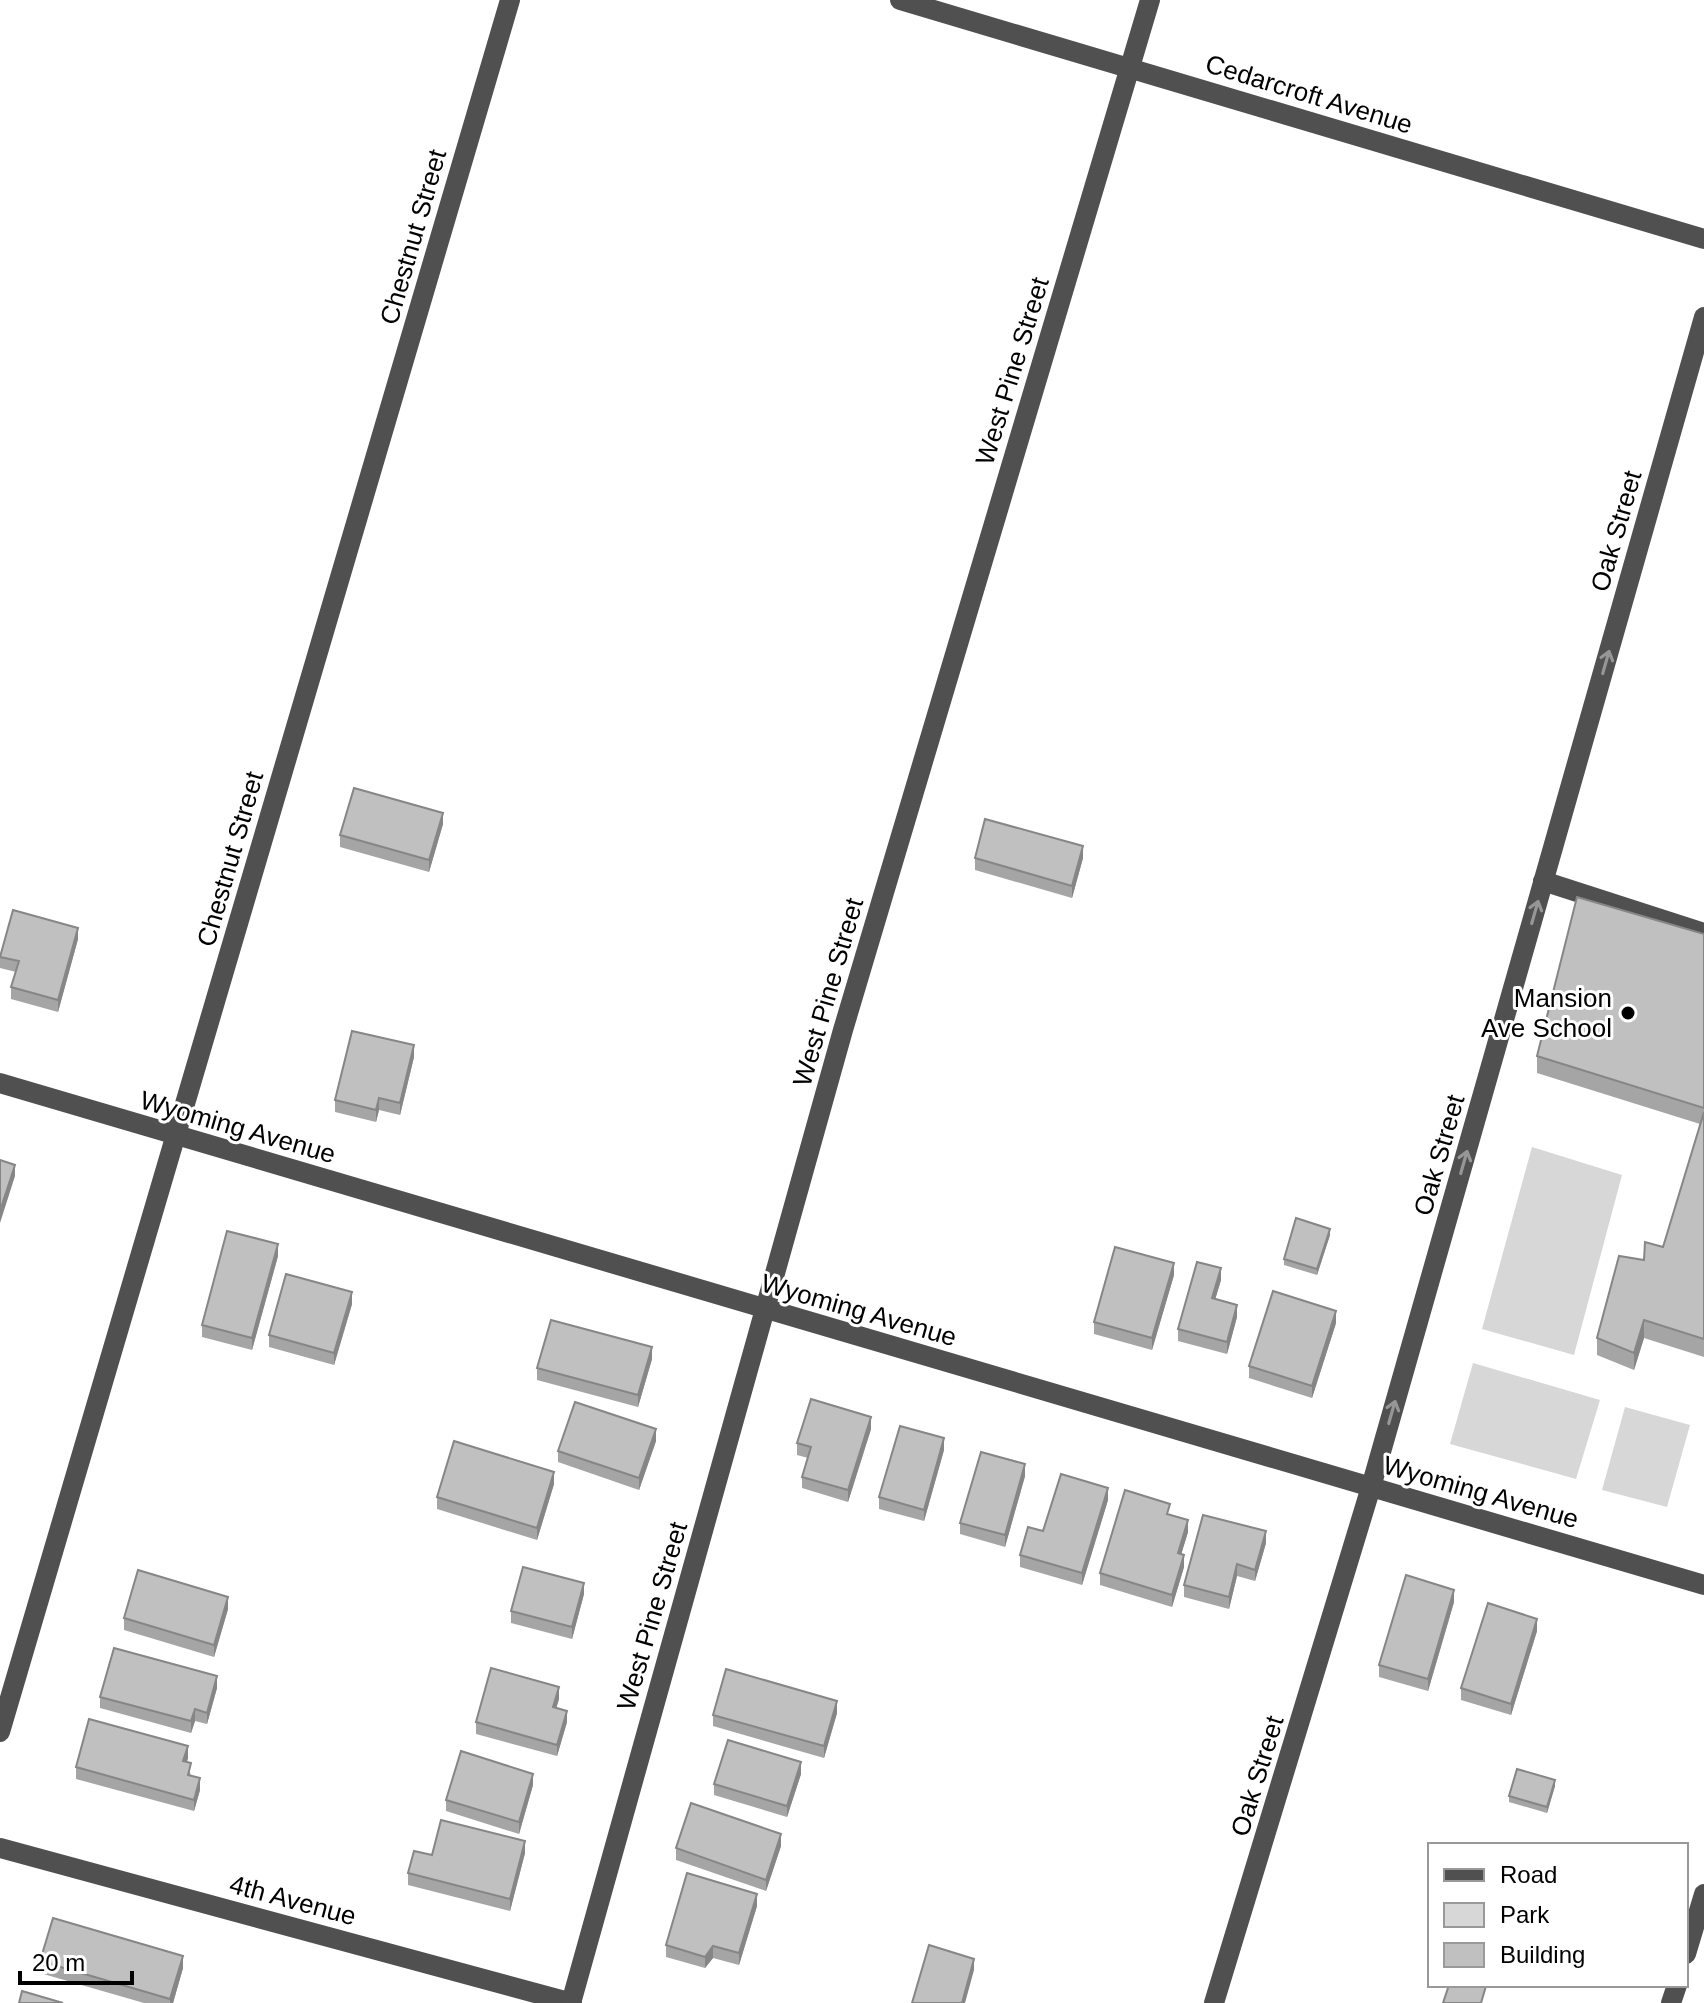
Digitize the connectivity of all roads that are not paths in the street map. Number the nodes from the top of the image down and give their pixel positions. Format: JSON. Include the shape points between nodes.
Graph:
{"nodes":[{"id":1,"x":510,"y":0,"type":"edge"},
{"id":2,"x":900,"y":0,"type":"edge"},
{"id":3,"x":1150,"y":0,"type":"edge"},
{"id":4,"x":1130,"y":68,"type":"junction"},
{"id":5,"x":1704,"y":239,"type":"edge"},
{"id":6,"x":1704,"y":317,"type":"edge"},
{"id":7,"x":1543,"y":881,"type":"junction"},
{"id":8,"x":1704,"y":933,"type":"edge"},
{"id":9,"x":0,"y":1083,"type":"edge"},
{"id":10,"x":176,"y":1136,"type":"junction"},
{"id":11,"x":765,"y":1310,"type":"junction"},
{"id":12,"x":1371,"y":1487,"type":"junction"},
{"id":13,"x":1704,"y":1585,"type":"edge"},
{"id":14,"x":0,"y":1732,"type":"edge"},
{"id":15,"x":0,"y":1848,"type":"edge"},
{"id":16,"x":1704,"y":1894,"type":"edge"},
{"id":17,"x":1688,"y":1947,"type":"edge"},
{"id":18,"x":571,"y":2003,"type":"edge"},
{"id":19,"x":1214,"y":2003,"type":"edge"}],
"edges":[{"from":1,"to":10,"type":"street","name":"Chestnut Street"},
{"from":2,"to":4,"type":"street","name":"Cedarcroft Avenue"},
{"from":3,"to":4,"type":"street","name":"West Pine Street"},
{"from":4,"to":5,"type":"street","name":"Cedarcroft Avenue"},
{"from":4,"to":11,"type":"street","name":"West Pine Street","via":[[847,1015]]},
{"from":7,"to":6,"type":"street","name":"Oak Street","one_way":true},
{"from":7,"to":8,"type":"street"},
{"from":12,"to":7,"type":"street","name":"Oak Street","one_way":true},
{"from":9,"to":10,"type":"street","name":"Wyoming Avenue"},
{"from":10,"to":11,"type":"street","name":"Wyoming Avenue"},
{"from":10,"to":14,"type":"street","name":"Chestnut Street"},
{"from":11,"to":12,"type":"street","name":"Wyoming Avenue"},
{"from":11,"to":18,"type":"street","name":"West Pine Street"},
{"from":12,"to":13,"type":"street","name":"Wyoming Avenue"},
{"from":12,"to":19,"type":"street","name":"Oak Street"},
{"from":15,"to":18,"type":"street","name":"4th Avenue"},
{"from":16,"to":17,"type":"street"}]}
